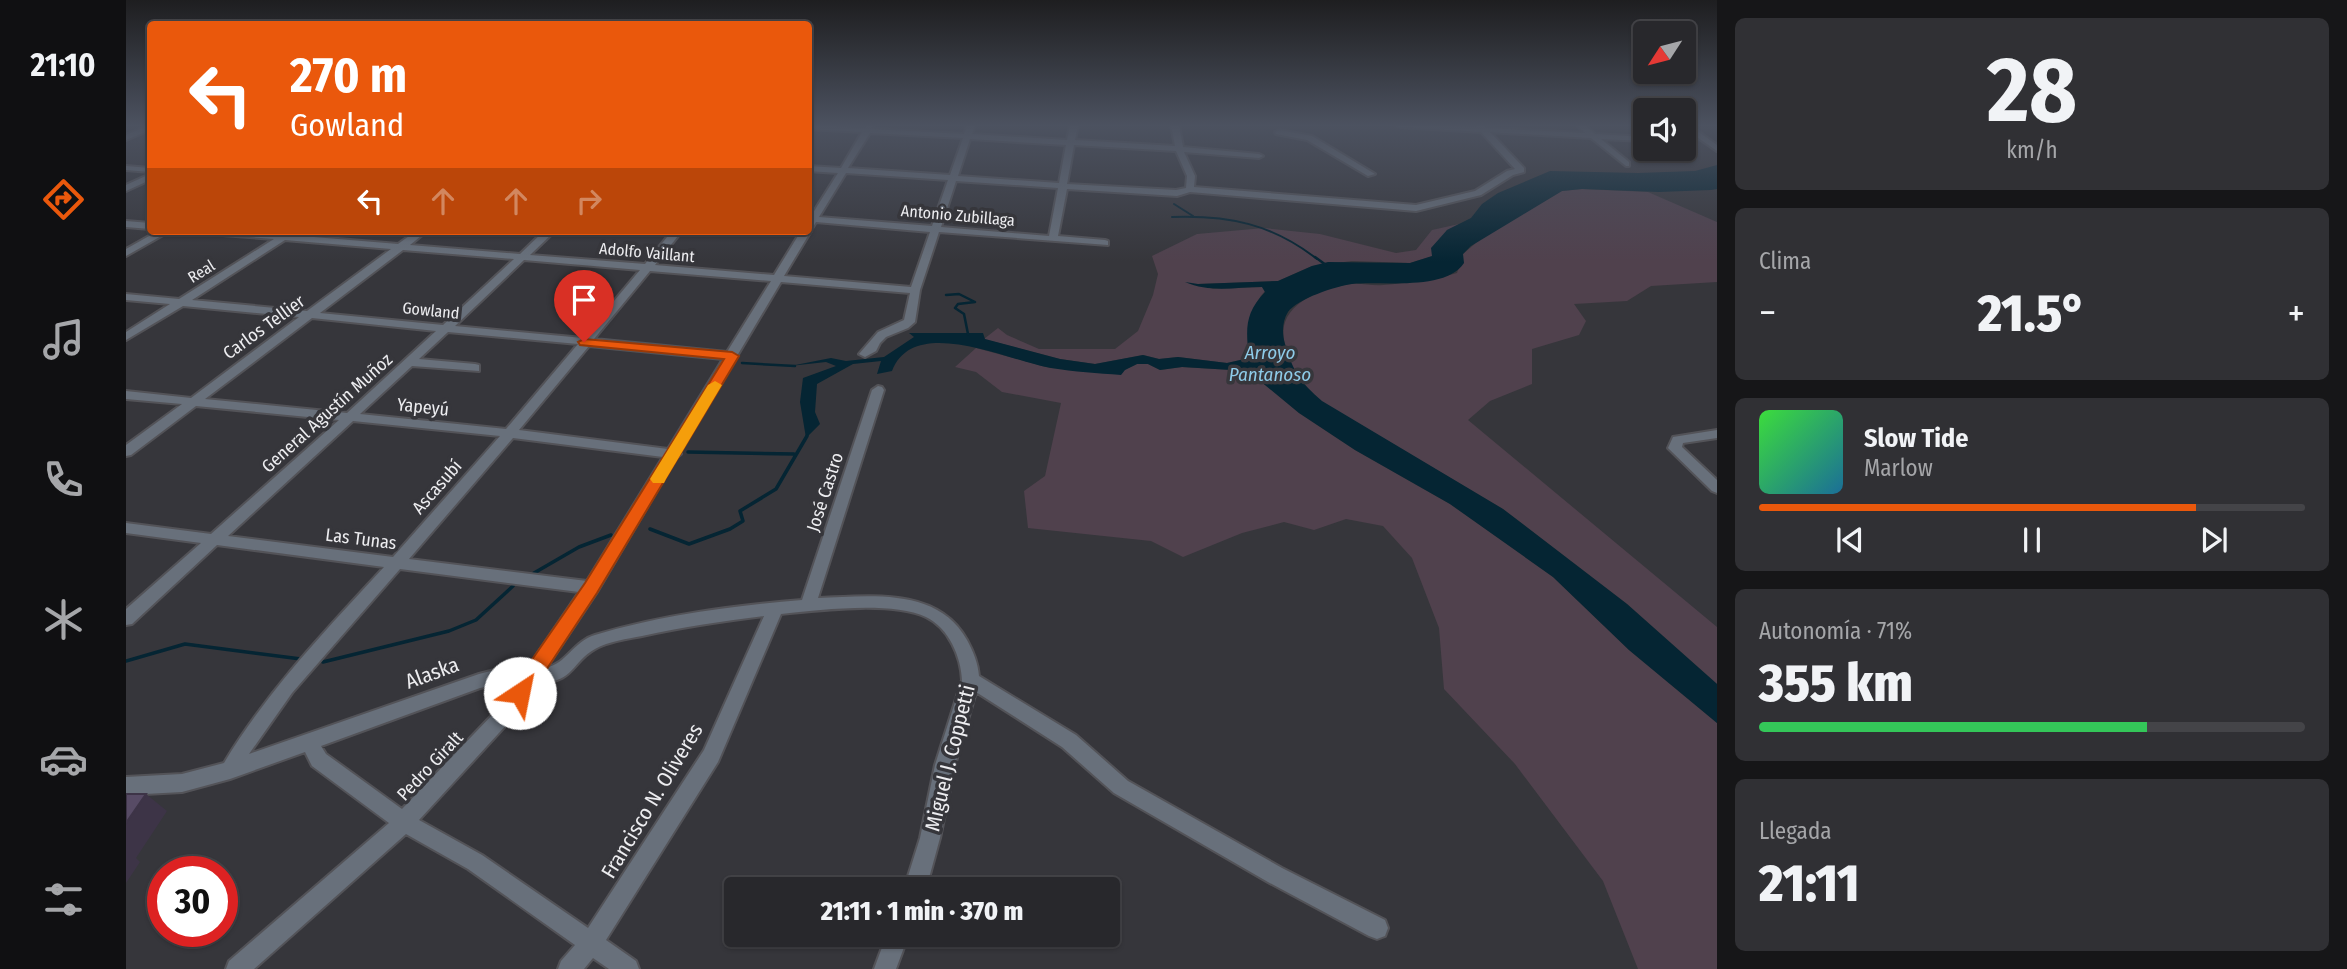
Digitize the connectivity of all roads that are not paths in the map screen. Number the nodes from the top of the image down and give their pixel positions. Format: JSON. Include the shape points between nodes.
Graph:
{"nodes":[{"id":1,"x":842,"y":170,"type":"edge"},
{"id":2,"x":845,"y":170,"type":"edge"},
{"id":3,"x":955,"y":170,"type":"edge"},
{"id":4,"x":1066,"y":170,"type":"edge"},
{"id":5,"x":1189,"y":170,"type":"edge"},
{"id":6,"x":1364,"y":170,"type":"edge"},
{"id":7,"x":1520,"y":170,"type":"edge"},
{"id":8,"x":1371,"y":174,"type":"dead end"},
{"id":9,"x":953,"y":177,"type":"junction"},
{"id":10,"x":147,"y":178,"type":"edge"},
{"id":11,"x":1063,"y":186,"type":"junction"},
{"id":12,"x":126,"y":188,"type":"edge"},
{"id":13,"x":1190,"y":189,"type":"junction"},
{"id":14,"x":812,"y":219,"type":"edge"},
{"id":15,"x":126,"y":224,"type":"edge"},
{"id":16,"x":812,"y":224,"type":"edge"},
{"id":17,"x":147,"y":226,"type":"edge"},
{"id":18,"x":936,"y":228,"type":"junction"},
{"id":19,"x":158,"y":235,"type":"edge"},
{"id":20,"x":287,"y":235,"type":"edge"},
{"id":21,"x":297,"y":235,"type":"edge"},
{"id":22,"x":417,"y":235,"type":"edge"},
{"id":23,"x":546,"y":235,"type":"edge"},
{"id":24,"x":674,"y":235,"type":"edge"},
{"id":25,"x":803,"y":235,"type":"edge"},
{"id":26,"x":1054,"y":239,"type":"junction"},
{"id":27,"x":1105,"y":243,"type":"dead end"},
{"id":28,"x":399,"y":248,"type":"junction"},
{"id":29,"x":126,"y":253,"type":"edge"},
{"id":30,"x":522,"y":257,"type":"junction"},
{"id":31,"x":646,"y":268,"type":"junction"},
{"id":32,"x":778,"y":279,"type":"junction"},
{"id":33,"x":915,"y":290,"type":"junction"},
{"id":34,"x":126,"y":297,"type":"edge"},
{"id":35,"x":182,"y":302,"type":"junction"},
{"id":36,"x":312,"y":314,"type":"junction"},
{"id":37,"x":446,"y":328,"type":"junction"},
{"id":38,"x":126,"y":337,"type":"edge"},
{"id":39,"x":584,"y":342,"type":"junction"},
{"id":40,"x":865,"y":354,"type":"dead end"},
{"id":41,"x":732,"y":356,"type":"junction"},
{"id":42,"x":408,"y":362,"type":"junction"},
{"id":43,"x":475,"y":368,"type":"dead end"},
{"id":44,"x":878,"y":390,"type":"dead end"},
{"id":45,"x":126,"y":395,"type":"edge"},
{"id":46,"x":192,"y":402,"type":"junction"},
{"id":47,"x":349,"y":418,"type":"junction"},
{"id":48,"x":509,"y":433,"type":"junction"},
{"id":49,"x":1717,"y":434,"type":"edge"},
{"id":50,"x":126,"y":452,"type":"edge"},
{"id":51,"x":674,"y":454,"type":"junction"},
{"id":52,"x":1717,"y":488,"type":"edge"},
{"id":53,"x":126,"y":528,"type":"edge"},
{"id":54,"x":213,"y":540,"type":"junction"},
{"id":55,"x":397,"y":563,"type":"junction"},
{"id":56,"x":591,"y":588,"type":"junction"},
{"id":57,"x":808,"y":605,"type":"junction"},
{"id":58,"x":775,"y":610,"type":"junction"},
{"id":59,"x":126,"y":619,"type":"edge"},
{"id":60,"x":951,"y":631,"type":"joint"},
{"id":61,"x":534,"y":674,"type":"junction"},
{"id":62,"x":971,"y":680,"type":"junction"},
{"id":63,"x":310,"y":742,"type":"junction"},
{"id":64,"x":230,"y":770,"type":"junction"},
{"id":65,"x":126,"y":786,"type":"edge"},
{"id":66,"x":404,"y":822,"type":"junction"},
{"id":67,"x":919,"y":877,"type":"edge"},
{"id":68,"x":1377,"y":928,"type":"dead end"},
{"id":69,"x":591,"y":944,"type":"junction"},
{"id":70,"x":893,"y":947,"type":"edge"},
{"id":71,"x":237,"y":969,"type":"edge"},
{"id":72,"x":569,"y":969,"type":"edge"},
{"id":73,"x":628,"y":969,"type":"edge"},
{"id":74,"x":885,"y":969,"type":"edge"}],
"edges":[{"from":1,"to":14,"type":"street","name":"Pedro Giralt"},
{"from":2,"to":9,"type":"street"},
{"from":3,"to":9,"type":"street"},
{"from":4,"to":11,"type":"street"},
{"from":5,"to":13,"type":"street"},
{"from":6,"to":8,"type":"street"},
{"from":7,"to":13,"type":"street","via":[[1478,193],[1416,208]]},
{"from":9,"to":11,"type":"street"},
{"from":9,"to":18,"type":"street"},
{"from":10,"to":12,"type":"street"},
{"from":11,"to":13,"type":"street","via":[[1177,193]]},
{"from":11,"to":26,"type":"street"},
{"from":15,"to":17,"type":"street"},
{"from":16,"to":18,"type":"street","name":"Antonio Zubillaga"},
{"from":18,"to":26,"type":"street","name":"Antonio Zubillaga"},
{"from":18,"to":33,"type":"street"},
{"from":19,"to":29,"type":"street"},
{"from":20,"to":35,"type":"street","name":"Real"},
{"from":21,"to":28,"type":"street","name":"Adolfo Vaillant"},
{"from":22,"to":28,"type":"street","name":"Carlos Tellier"},
{"from":23,"to":30,"type":"street","name":"General Agustín Muñoz"},
{"from":24,"to":31,"type":"street","name":"Ascasubí"},
{"from":25,"to":32,"type":"street","name":"Pedro Giralt"},
{"from":26,"to":27,"type":"street","name":"Antonio Zubillaga"},
{"from":28,"to":30,"type":"street","name":"Adolfo Vaillant"},
{"from":28,"to":36,"type":"street","name":"Carlos Tellier"},
{"from":30,"to":31,"type":"street","name":"Adolfo Vaillant"},
{"from":30,"to":37,"type":"street","name":"General Agustín Muñoz"},
{"from":31,"to":32,"type":"street","name":"Adolfo Vaillant"},
{"from":31,"to":39,"type":"street","name":"Ascasubí"},
{"from":32,"to":33,"type":"street","name":"Adolfo Vaillant"},
{"from":32,"to":41,"type":"street","name":"Pedro Giralt"},
{"from":33,"to":40,"type":"street","via":[[909,322],[880,335]]},
{"from":34,"to":35,"type":"street","name":"Gowland"},
{"from":35,"to":36,"type":"street","name":"Gowland"},
{"from":35,"to":38,"type":"street","name":"Real"},
{"from":36,"to":37,"type":"street","name":"Gowland"},
{"from":36,"to":46,"type":"street","name":"Carlos Tellier"},
{"from":37,"to":39,"type":"street","name":"Gowland"},
{"from":37,"to":42,"type":"street","name":"General Agustín Muñoz"},
{"from":39,"to":41,"type":"street","name":"Gowland"},
{"from":39,"to":48,"type":"street","name":"Ascasubí"},
{"from":41,"to":51,"type":"street","name":"Pedro Giralt"},
{"from":42,"to":43,"type":"street"},
{"from":42,"to":47,"type":"street","name":"General Agustín Muñoz"},
{"from":44,"to":57,"type":"street","name":"José Castro"},
{"from":45,"to":46,"type":"street","name":"Yapeyú"},
{"from":46,"to":47,"type":"street","name":"Yapeyú"},
{"from":46,"to":50,"type":"street","name":"Carlos Tellier"},
{"from":47,"to":48,"type":"street","name":"Yapeyú"},
{"from":47,"to":54,"type":"street","name":"General Agustín Muñoz"},
{"from":48,"to":51,"type":"street","name":"Yapeyú"},
{"from":48,"to":55,"type":"street","name":"Ascasubí"},
{"from":49,"to":52,"type":"street","via":[[1678,440],[1675,448]]},
{"from":51,"to":56,"type":"street","name":"Pedro Giralt"},
{"from":53,"to":54,"type":"street","name":"Las Tunas"},
{"from":54,"to":55,"type":"street","name":"Las Tunas"},
{"from":54,"to":59,"type":"street","name":"General Agustín Muñoz"},
{"from":55,"to":56,"type":"street","name":"Las Tunas"},
{"from":55,"to":64,"type":"street","name":"Ascasubí","via":[[306,664],[246,741]]},
{"from":56,"to":61,"type":"street","name":"Pedro Giralt"},
{"from":57,"to":58,"type":"street","name":"Alaska"},
{"from":57,"to":60,"type":"street","name":"Alaska","via":[[907,606],[932,613]]},
{"from":58,"to":61,"type":"street","name":"Alaska","via":[[691,618],[604,639],[585,646],[561,671]]},
{"from":58,"to":69,"type":"street","name":"Francisco N. Oliveres","via":[[711,756]]},
{"from":60,"to":62,"type":"street","name":"Miguel J. Coppetti","via":[[965,650]]},
{"from":61,"to":63,"type":"street","name":"Alaska","via":[[503,674],[479,681]]},
{"from":61,"to":66,"type":"street","name":"Pedro Giralt","via":[[503,716]]},
{"from":62,"to":67,"type":"street","name":"Miguel J. Coppetti"},
{"from":62,"to":68,"type":"street","via":[[1069,741],[1121,787]]},
{"from":63,"to":64,"type":"street","name":"Alaska"},
{"from":63,"to":66,"type":"street","via":[[318,760]]},
{"from":64,"to":65,"type":"street","name":"Alaska","via":[[182,783]]},
{"from":66,"to":69,"type":"street","via":[[475,862]]},
{"from":66,"to":71,"type":"street","name":"Pedro Giralt"},
{"from":69,"to":72,"type":"street","name":"Francisco N. Oliveres"},
{"from":69,"to":73,"type":"street"},
{"from":70,"to":74,"type":"street"}]}
